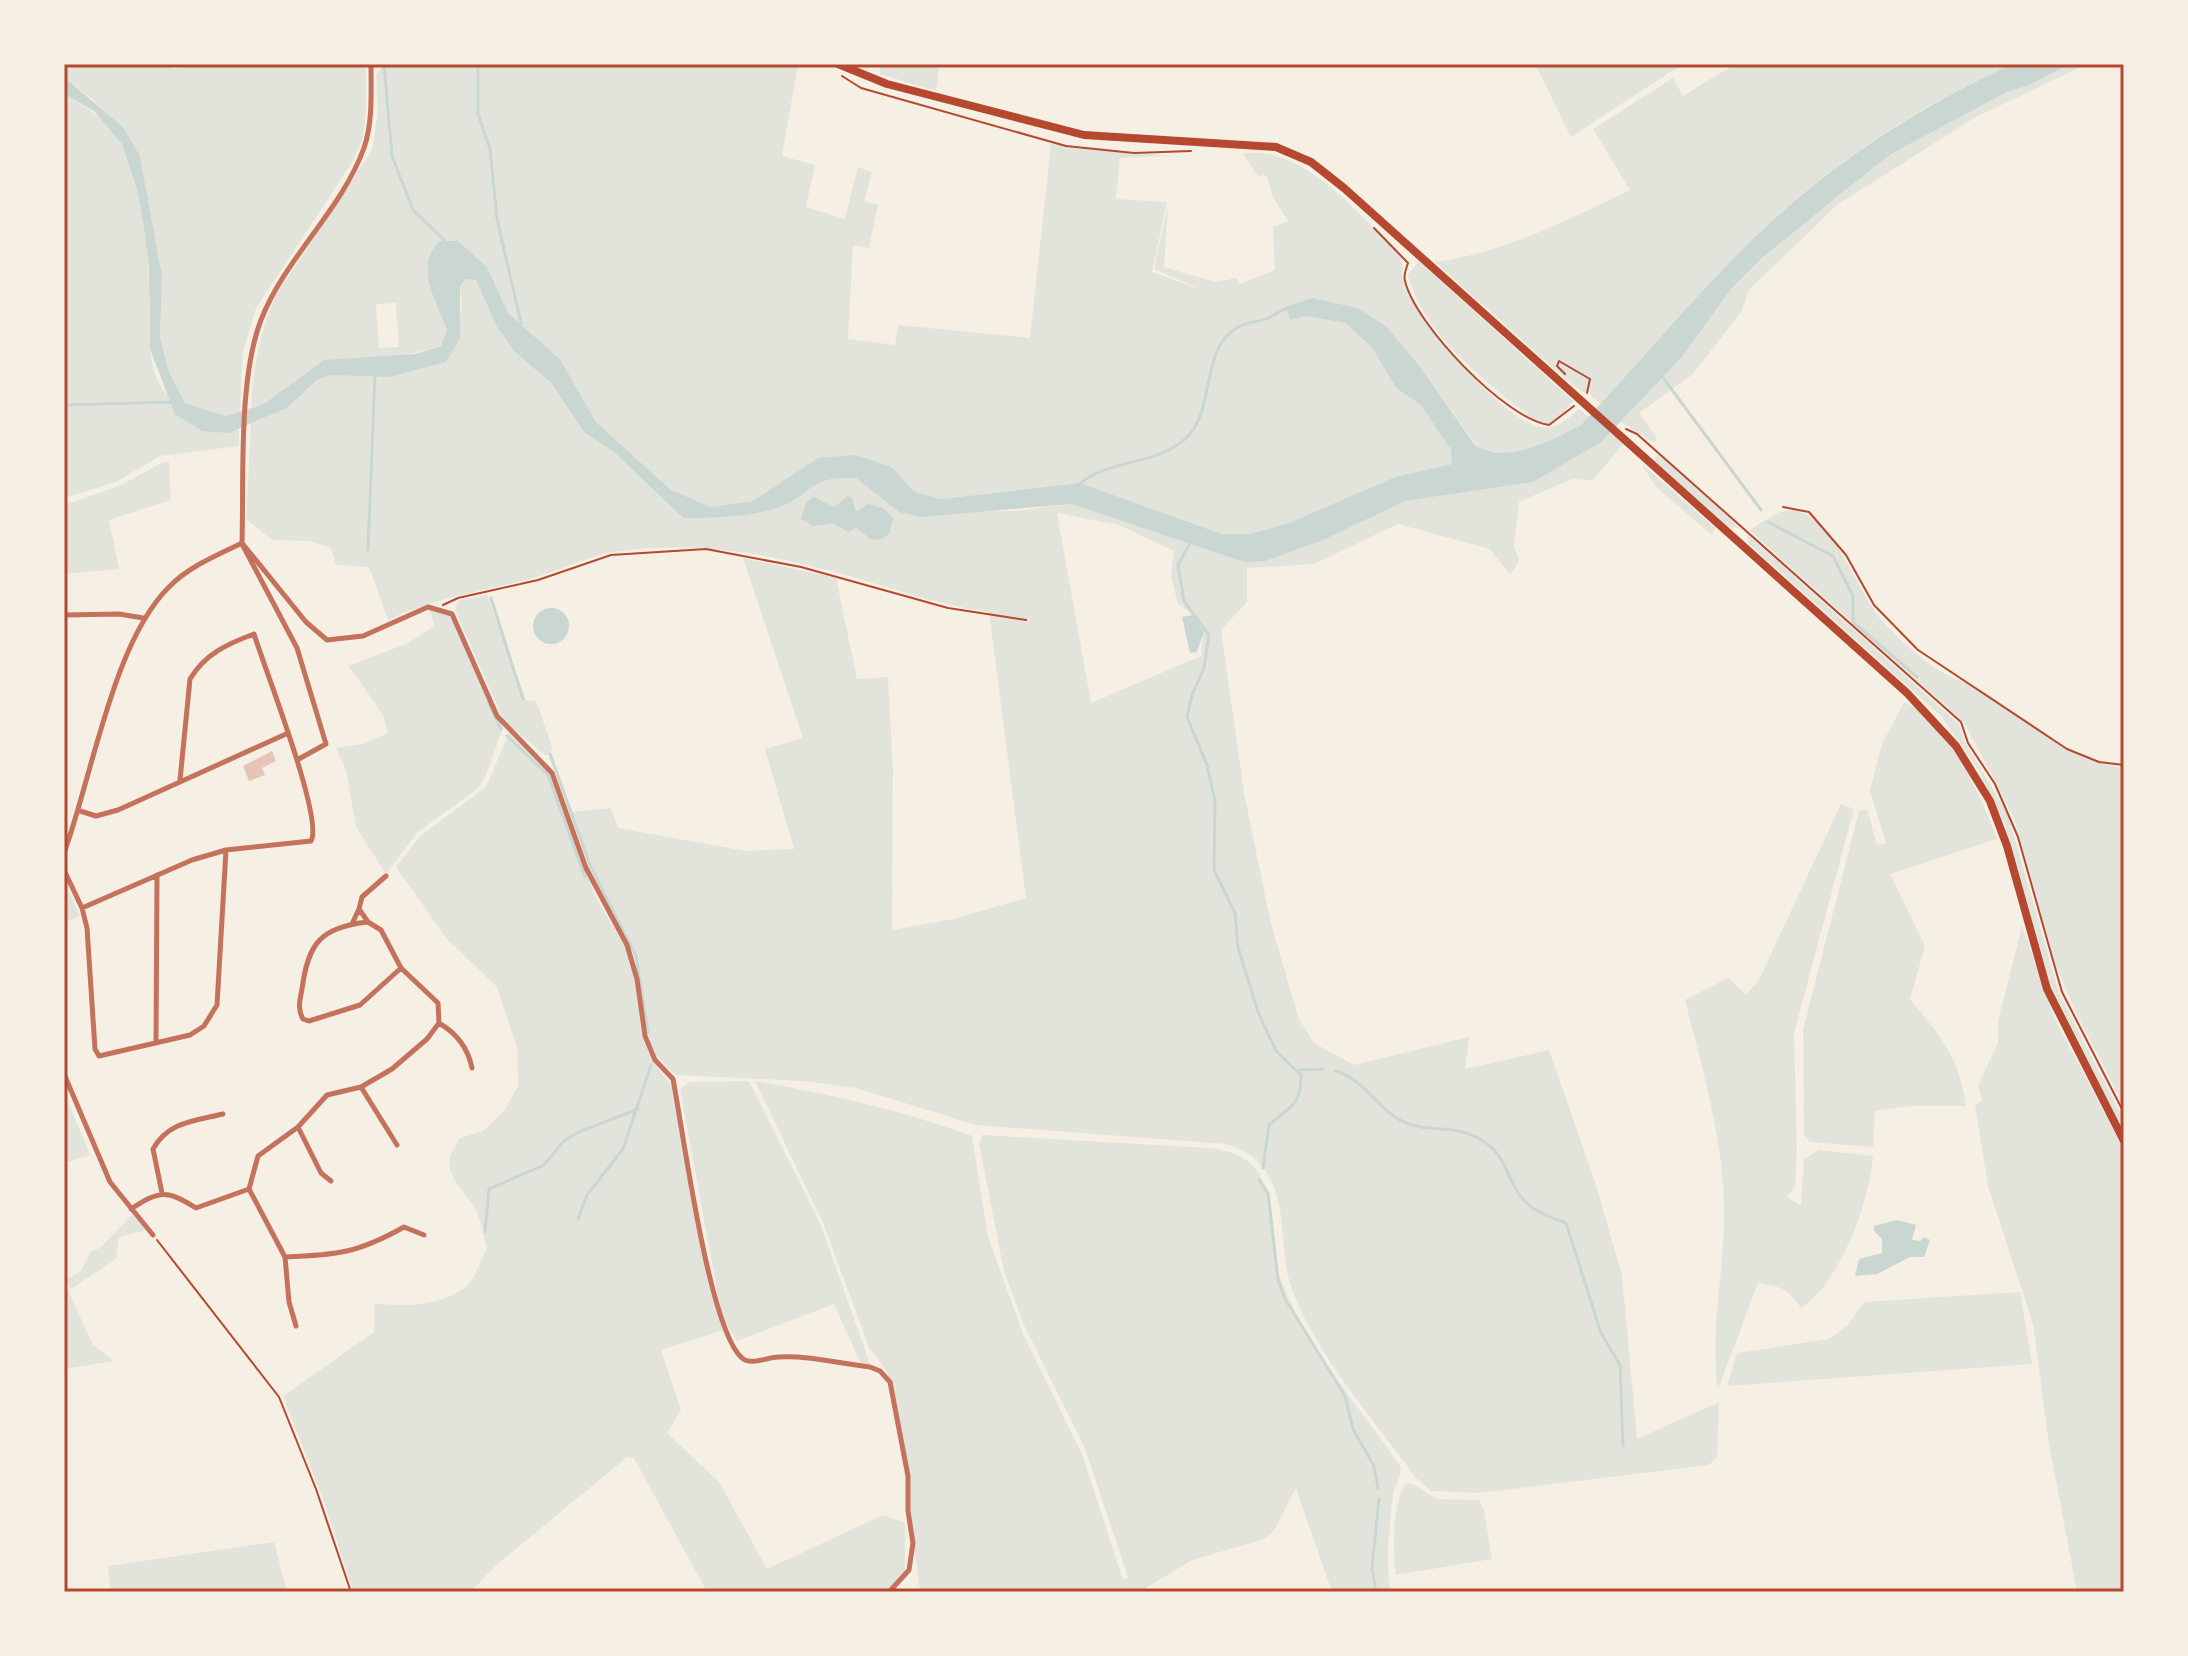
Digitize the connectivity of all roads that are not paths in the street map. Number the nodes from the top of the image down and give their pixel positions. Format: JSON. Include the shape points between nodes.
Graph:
{"nodes":[{"id":1,"x":371,"y":64,"type":"edge"},
{"id":2,"x":838,"y":64,"type":"edge"},
{"id":3,"x":242,"y":543,"type":"junction"},
{"id":4,"x":64,"y":615,"type":"edge"},
{"id":5,"x":143,"y":618,"type":"junction"},
{"id":6,"x":286,"y":734,"type":"junction"},
{"id":7,"x":297,"y":760,"type":"junction"},
{"id":8,"x":180,"y":780,"type":"junction"},
{"id":9,"x":80,"y":811,"type":"junction"},
{"id":10,"x":226,"y":850,"type":"junction"},
{"id":11,"x":64,"y":853,"type":"edge"},
{"id":12,"x":64,"y":870,"type":"edge"},
{"id":13,"x":157,"y":875,"type":"junction"},
{"id":14,"x":386,"y":876,"type":"dead end"},
{"id":15,"x":82,"y":908,"type":"junction"},
{"id":16,"x":359,"y":909,"type":"junction"},
{"id":17,"x":368,"y":922,"type":"junction"},
{"id":18,"x":352,"y":924,"type":"junction"},
{"id":19,"x":401,"y":968,"type":"junction"},
{"id":20,"x":439,"y":1023,"type":"junction"},
{"id":21,"x":156,"y":1043,"type":"junction"},
{"id":22,"x":472,"y":1068,"type":"dead end"},
{"id":23,"x":64,"y":1074,"type":"edge"},
{"id":24,"x":361,"y":1087,"type":"junction"},
{"id":25,"x":223,"y":1114,"type":"dead end"},
{"id":26,"x":298,"y":1127,"type":"junction"},
{"id":27,"x":2124,"y":1141,"type":"edge"},
{"id":28,"x":397,"y":1145,"type":"dead end"},
{"id":29,"x":331,"y":1181,"type":"dead end"},
{"id":30,"x":249,"y":1189,"type":"junction"},
{"id":31,"x":162,"y":1193,"type":"junction"},
{"id":32,"x":131,"y":1209,"type":"junction"},
{"id":33,"x":153,"y":1235,"type":"road end"},
{"id":34,"x":424,"y":1235,"type":"dead end"},
{"id":35,"x":285,"y":1257,"type":"junction"},
{"id":36,"x":296,"y":1326,"type":"dead end"},
{"id":37,"x":889,"y":1592,"type":"edge"}],
"edges":[{"from":1,"to":3,"type":"street","via":[[364,147],[352,174],[270,297],[251,353]]},
{"from":2,"to":27,"type":"main road","via":[[887,84],[1084,135],[1262,145],[1323,171],[1907,693],[1956,746],[1996,816],[2055,1008]]},
{"from":3,"to":5,"type":"street","via":[[169,586]]},
{"from":3,"to":7,"type":"street","via":[[297,648],[326,744]]},
{"from":3,"to":37,"type":"street","via":[[327,640],[351,640],[428,607],[452,614],[497,716],[552,773],[586,868],[627,945],[645,1036],[655,1060],[673,1079],[712,1289],[726,1332],[749,1361],[790,1357],[870,1367],[890,1382],[908,1476],[913,1543],[909,1570]]},
{"from":4,"to":5,"type":"street"},
{"from":5,"to":9,"type":"street","via":[[128,650]]},
{"from":6,"to":7,"type":"street"},
{"from":6,"to":8,"type":"street"},
{"from":6,"to":8,"type":"street","via":[[254,634],[223,645],[197,666],[190,679]]},
{"from":7,"to":10,"type":"street","via":[[314,828],[311,841]]},
{"from":8,"to":9,"type":"street","via":[[118,810],[96,816]]},
{"from":9,"to":11,"type":"street"},
{"from":10,"to":13,"type":"street"},
{"from":10,"to":21,"type":"street","via":[[217,1005],[204,1026],[190,1035]]},
{"from":12,"to":15,"type":"street"},
{"from":13,"to":15,"type":"street"},
{"from":13,"to":21,"type":"street"},
{"from":14,"to":16,"type":"street","via":[[362,897]]},
{"from":15,"to":21,"type":"street","via":[[95,1049],[99,1056],[107,1056]]},
{"from":16,"to":17,"type":"street"},
{"from":16,"to":18,"type":"street"},
{"from":17,"to":18,"type":"street"},
{"from":17,"to":19,"type":"street","via":[[381,930]]},
{"from":18,"to":19,"type":"street","via":[[330,931],[314,944],[305,964],[298,1012],[303,1019],[360,1005]]},
{"from":19,"to":20,"type":"street","via":[[438,1003]]},
{"from":20,"to":22,"type":"street","via":[[469,1054]]},
{"from":20,"to":24,"type":"street","via":[[392,1069]]},
{"from":23,"to":32,"type":"street","via":[[110,1182]]},
{"from":24,"to":26,"type":"street","via":[[327,1095]]},
{"from":24,"to":28,"type":"street"},
{"from":25,"to":31,"type":"street","via":[[162,1133],[153,1149]]},
{"from":26,"to":29,"type":"street","via":[[321,1173]]},
{"from":26,"to":30,"type":"street","via":[[258,1156]]},
{"from":30,"to":31,"type":"street","via":[[196,1208],[173,1193]]},
{"from":30,"to":35,"type":"street"},
{"from":31,"to":32,"type":"street"},
{"from":32,"to":33,"type":"street"},
{"from":34,"to":35,"type":"street","via":[[404,1227],[368,1248]]},
{"from":35,"to":36,"type":"street"}]}
